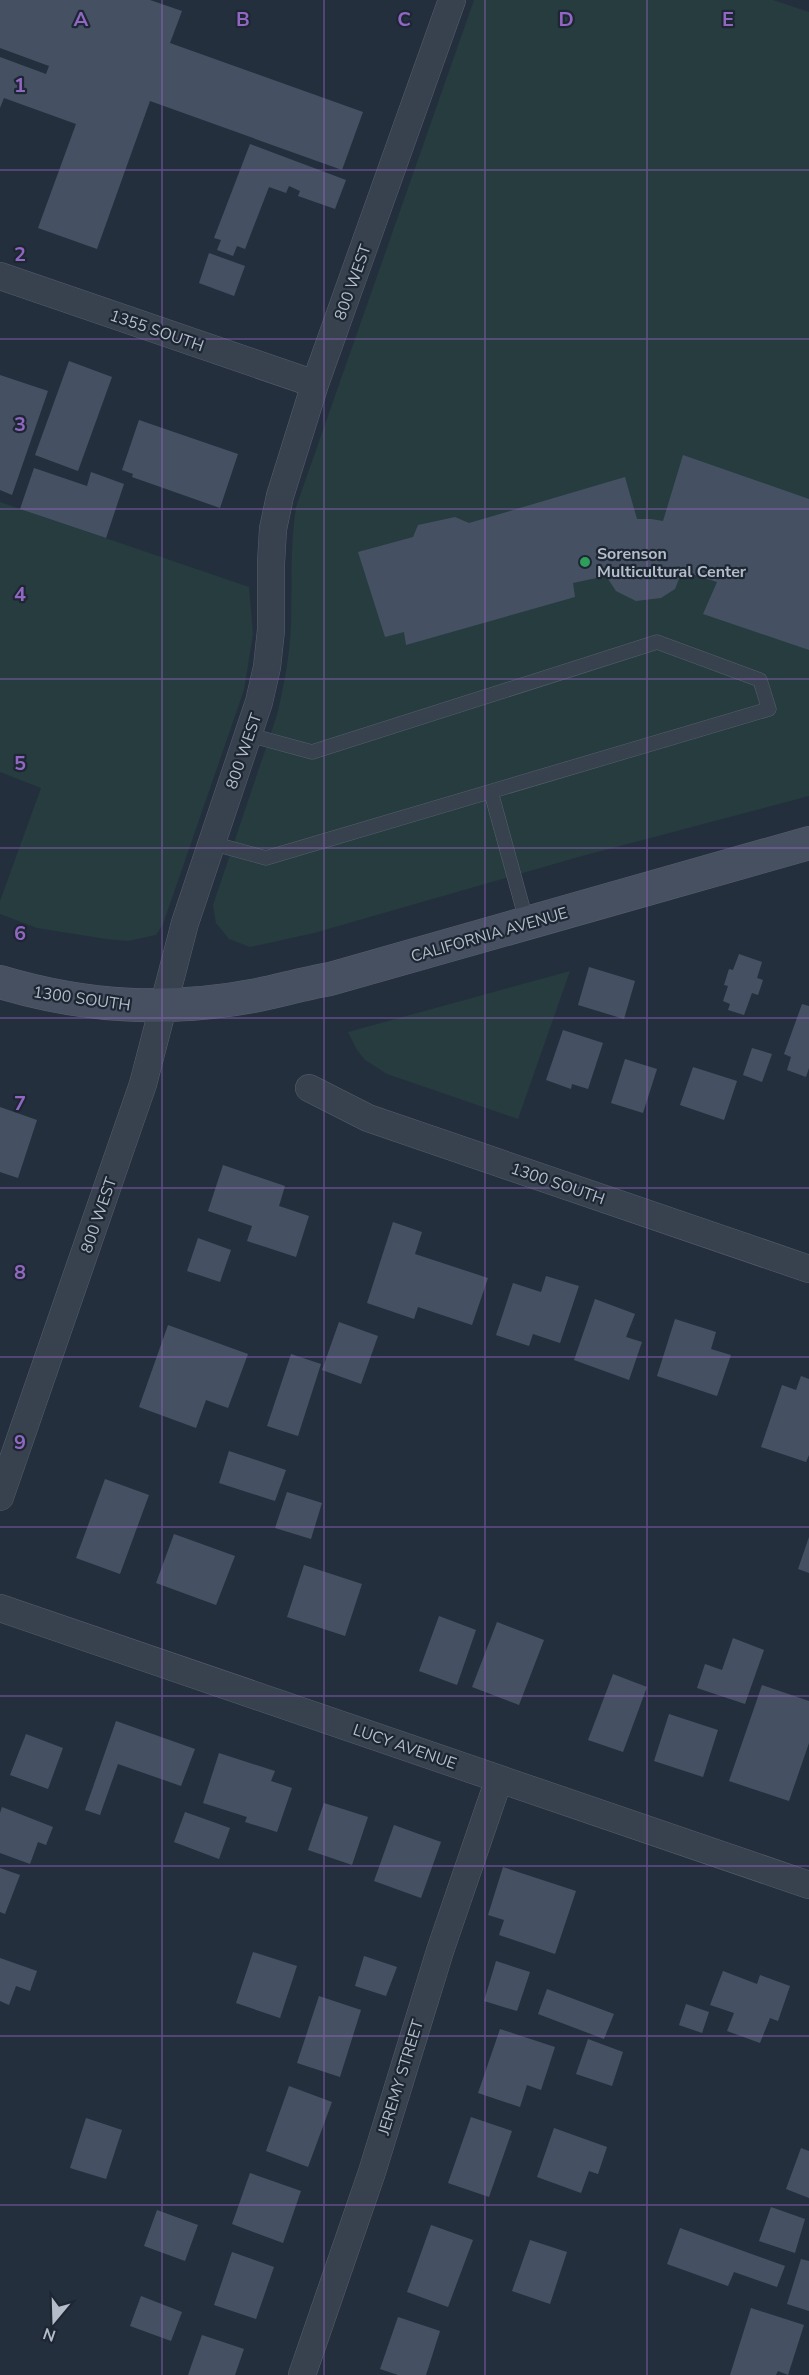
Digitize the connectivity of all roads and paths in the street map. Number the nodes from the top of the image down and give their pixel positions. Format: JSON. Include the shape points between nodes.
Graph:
{"nodes":[{"id":1,"x":452,"y":0,"type":"edge"},
{"id":2,"x":0,"y":276,"type":"edge"},
{"id":3,"x":315,"y":384,"type":"junction"},
{"id":4,"x":249,"y":735,"type":"junction"},
{"id":5,"x":491,"y":792,"type":"junction"},
{"id":6,"x":212,"y":843,"type":"junction"},
{"id":7,"x":809,"y":843,"type":"edge"},
{"id":8,"x":527,"y":923,"type":"junction"},
{"id":9,"x":0,"y":982,"type":"edge"},
{"id":10,"x":165,"y":1005,"type":"junction"},
{"id":11,"x":309,"y":1088,"type":"dead end"},
{"id":12,"x":809,"y":1269,"type":"edge"},
{"id":13,"x":0,"y":1497,"type":"edge"},
{"id":14,"x":0,"y":1608,"type":"edge"},
{"id":15,"x":499,"y":1779,"type":"junction"},
{"id":16,"x":809,"y":1885,"type":"edge"},
{"id":17,"x":302,"y":2375,"type":"edge"}],
"edges":[{"from":1,"to":3,"type":"street","name":"800 WEST"},
{"from":2,"to":3,"type":"street","name":"1355 SOUTH"},
{"from":3,"to":4,"type":"street","name":"800 WEST","via":[[273,529],[270,639]]},
{"from":4,"to":5,"type":"lane","via":[[312,752],[657,642],[759,680],[769,710]]},
{"from":4,"to":6,"type":"street","name":"800 WEST"},
{"from":5,"to":6,"type":"lane","via":[[266,858]]},
{"from":5,"to":8,"type":"lane"},
{"from":6,"to":10,"type":"street","name":"800 WEST","via":[[185,922]]},
{"from":7,"to":8,"type":"main road","name":"CALIFORNIA AVENUE"},
{"from":8,"to":10,"type":"main road","name":"CALIFORNIA AVENUE","via":[[287,989]]},
{"from":9,"to":10,"type":"main road","name":"1300 SOUTH","via":[[99,1004]]},
{"from":10,"to":13,"type":"street","name":"800 WEST","via":[[143,1084]]},
{"from":11,"to":12,"type":"street","name":"1300 SOUTH","via":[[368,1118]]},
{"from":14,"to":15,"type":"street","name":"LUCY AVENUE"},
{"from":15,"to":16,"type":"street","name":"LUCY AVENUE"},
{"from":15,"to":17,"type":"street","name":"JEREMY STREET"}]}
